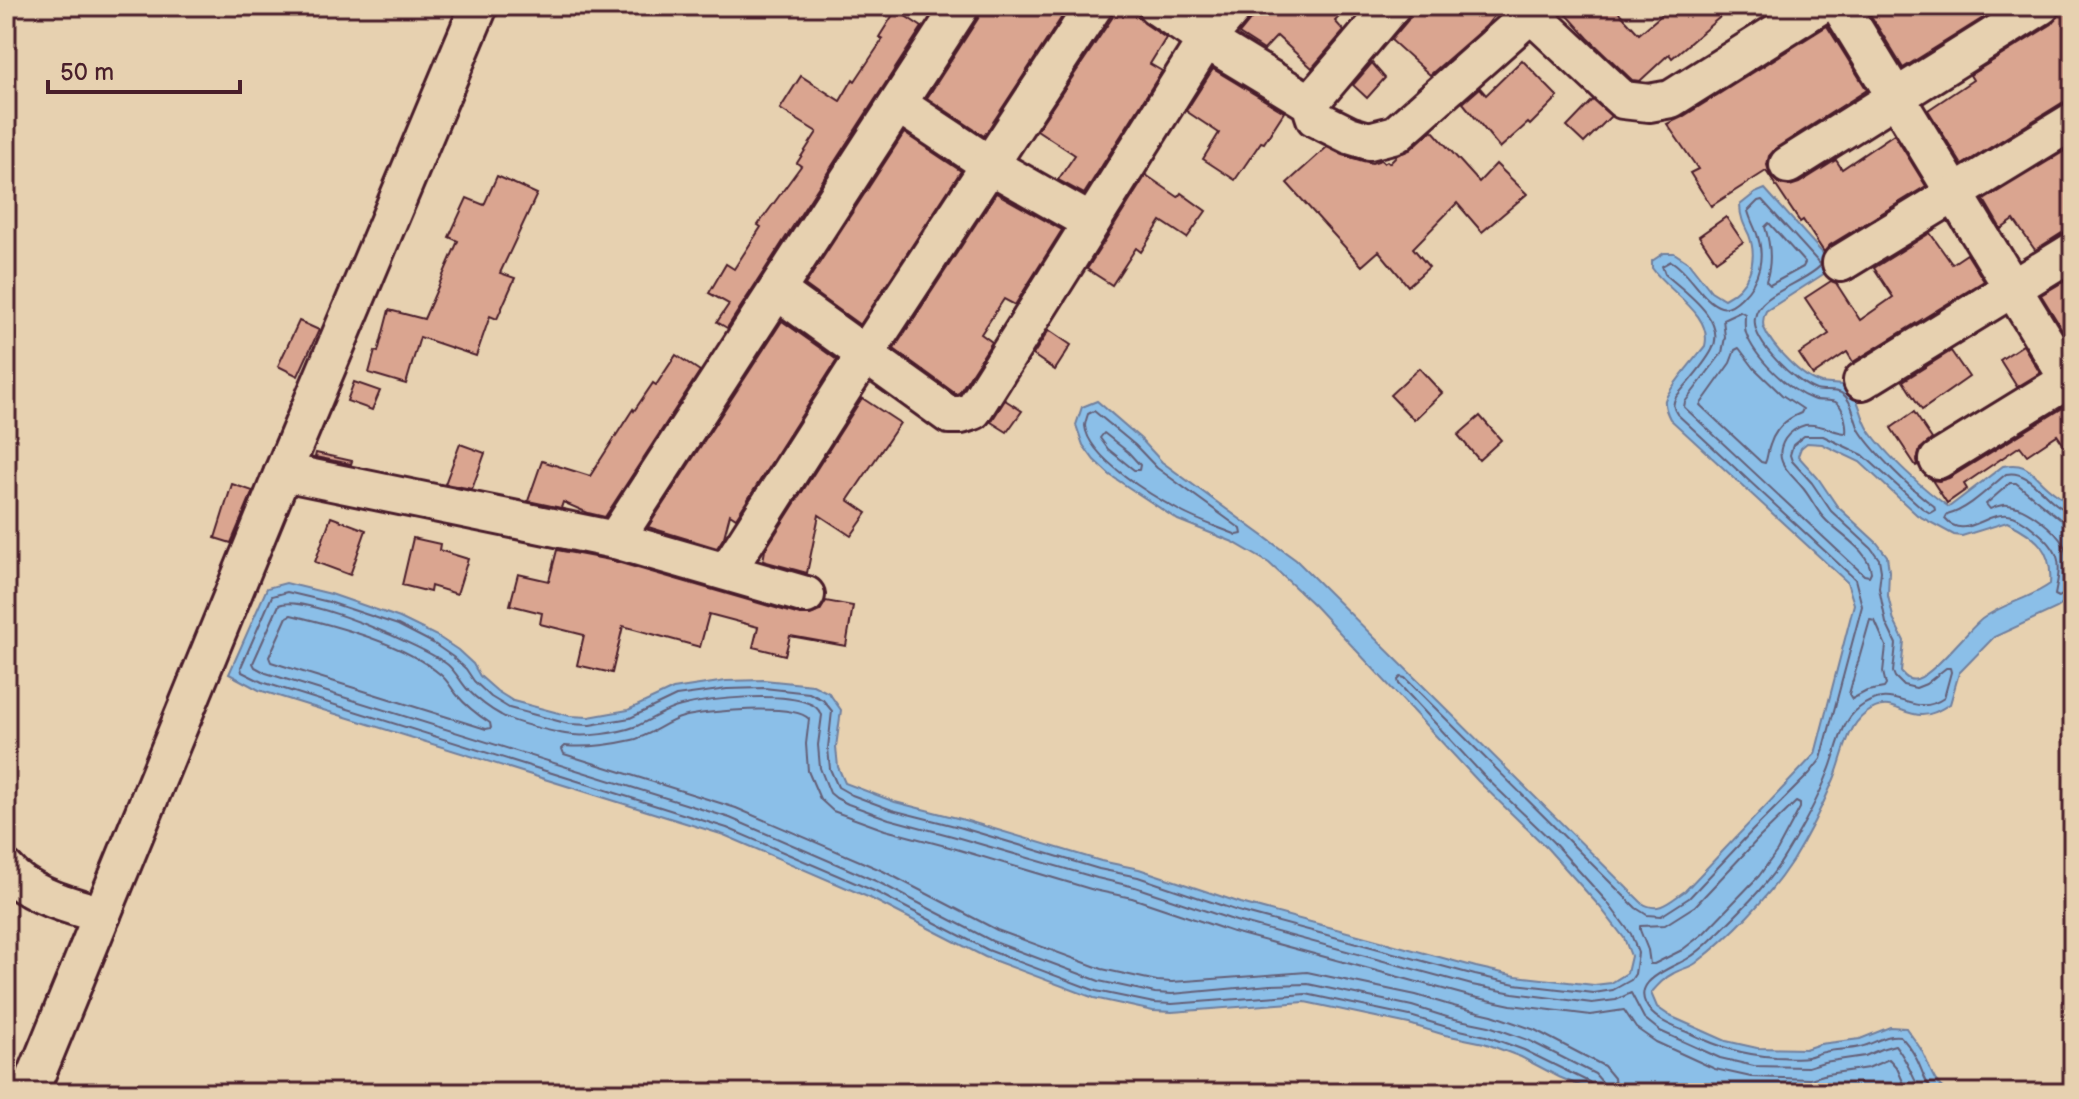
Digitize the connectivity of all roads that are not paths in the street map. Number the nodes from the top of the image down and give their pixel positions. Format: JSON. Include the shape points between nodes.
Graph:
{"nodes":[{"id":1,"x":479,"y":6,"type":"edge"},
{"id":2,"x":961,"y":6,"type":"edge"},
{"id":3,"x":1094,"y":6,"type":"edge"},
{"id":4,"x":1156,"y":6,"type":"edge"},
{"id":5,"x":1235,"y":6,"type":"edge"},
{"id":6,"x":1392,"y":6,"type":"edge"},
{"id":7,"x":1819,"y":6,"type":"edge"},
{"id":8,"x":1840,"y":6,"type":"edge"},
{"id":9,"x":2041,"y":6,"type":"edge"},
{"id":10,"x":1535,"y":10,"type":"edge"},
{"id":11,"x":1206,"y":40,"type":"junction"},
{"id":12,"x":1896,"y":98,"type":"junction"},
{"id":13,"x":1310,"y":103,"type":"junction"},
{"id":14,"x":898,"y":104,"type":"junction"},
{"id":15,"x":2073,"y":121,"type":"edge"},
{"id":16,"x":990,"y":165,"type":"junction"},
{"id":17,"x":1788,"y":165,"type":"dead end"},
{"id":18,"x":1954,"y":192,"type":"junction"},
{"id":19,"x":1090,"y":222,"type":"junction"},
{"id":20,"x":2073,"y":251,"type":"edge"},
{"id":21,"x":1841,"y":263,"type":"dead end"},
{"id":22,"x":2013,"y":288,"type":"junction"},
{"id":23,"x":777,"y":291,"type":"junction"},
{"id":24,"x":864,"y":356,"type":"junction"},
{"id":25,"x":1862,"y":381,"type":"dead end"},
{"id":26,"x":2072,"y":381,"type":"edge"},
{"id":27,"x":1938,"y":460,"type":"dead end"},
{"id":28,"x":283,"y":472,"type":"junction"},
{"id":29,"x":615,"y":540,"type":"junction"},
{"id":30,"x":727,"y":571,"type":"junction"},
{"id":31,"x":806,"y":595,"type":"dead end"},
{"id":32,"x":17,"y":879,"type":"edge"},
{"id":33,"x":89,"y":911,"type":"junction"},
{"id":34,"x":29,"y":1093,"type":"edge"}],
"edges":[{"from":1,"to":28,"type":"street"},
{"from":2,"to":14,"type":"street"},
{"from":3,"to":16,"type":"street"},
{"from":4,"to":11,"type":"street"},
{"from":5,"to":11,"type":"street"},
{"from":6,"to":13,"type":"street"},
{"from":7,"to":10,"type":"street","via":[[1671,99],[1649,103],[1623,100]]},
{"from":8,"to":12,"type":"street"},
{"from":9,"to":12,"type":"street"},
{"from":10,"to":13,"type":"street","via":[[1396,134],[1369,141],[1349,135],[1315,118]]},
{"from":11,"to":13,"type":"street"},
{"from":11,"to":19,"type":"street"},
{"from":12,"to":17,"type":"street"},
{"from":12,"to":18,"type":"street"},
{"from":14,"to":16,"type":"street"},
{"from":14,"to":23,"type":"street"},
{"from":15,"to":18,"type":"street"},
{"from":16,"to":19,"type":"street"},
{"from":16,"to":24,"type":"street"},
{"from":18,"to":21,"type":"street"},
{"from":18,"to":22,"type":"street"},
{"from":19,"to":24,"type":"street","via":[[973,411],[949,415]]},
{"from":20,"to":22,"type":"street"},
{"from":22,"to":25,"type":"street"},
{"from":22,"to":26,"type":"street"},
{"from":23,"to":24,"type":"street"},
{"from":23,"to":29,"type":"street"},
{"from":24,"to":30,"type":"street"},
{"from":26,"to":27,"type":"street"},
{"from":28,"to":29,"type":"street"},
{"from":28,"to":33,"type":"street"},
{"from":29,"to":30,"type":"street"},
{"from":30,"to":31,"type":"street"},
{"from":32,"to":33,"type":"street"},
{"from":33,"to":34,"type":"street"}]}
